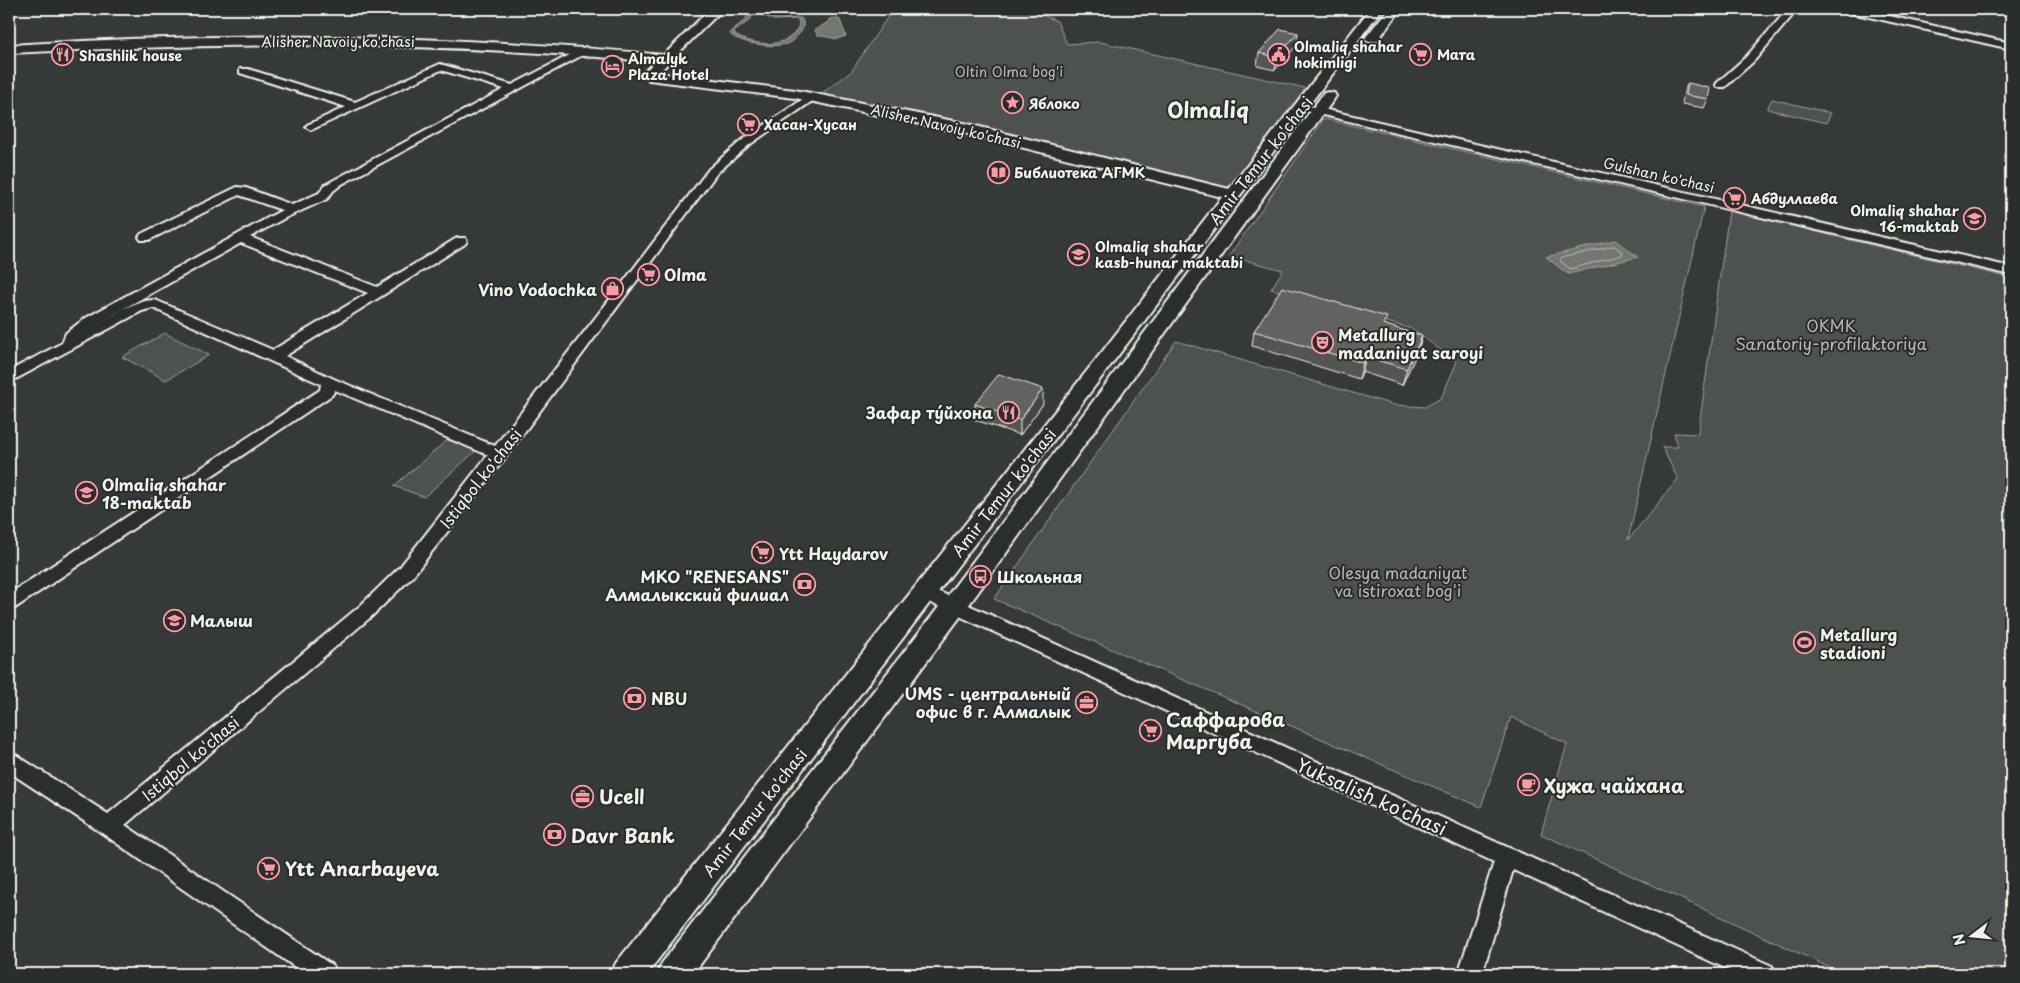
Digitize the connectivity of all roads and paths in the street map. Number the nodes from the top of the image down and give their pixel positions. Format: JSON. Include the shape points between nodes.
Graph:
{"nodes":[{"id":1,"x":717,"y":9,"type":"edge"},
{"id":2,"x":1376,"y":9,"type":"edge"},
{"id":3,"x":1395,"y":9,"type":"edge"},
{"id":4,"x":1792,"y":9,"type":"edge"},
{"id":5,"x":1847,"y":9,"type":"edge"},
{"id":6,"x":2011,"y":46,"type":"edge"},
{"id":7,"x":9,"y":49,"type":"edge"},
{"id":8,"x":586,"y":50,"type":"junction"},
{"id":9,"x":668,"y":59,"type":"junction"},
{"id":10,"x":244,"y":71,"type":"dead end"},
{"id":11,"x":1721,"y":85,"type":"dead end"},
{"id":12,"x":514,"y":88,"type":"junction"},
{"id":13,"x":814,"y":97,"type":"junction"},
{"id":14,"x":355,"y":106,"type":"junction"},
{"id":15,"x":1310,"y":108,"type":"junction"},
{"id":16,"x":311,"y":127,"type":"dead end"},
{"id":17,"x":1233,"y":195,"type":"junction"},
{"id":18,"x":293,"y":210,"type":"junction"},
{"id":19,"x":145,"y":237,"type":"dead end"},
{"id":20,"x":240,"y":238,"type":"junction"},
{"id":21,"x":460,"y":241,"type":"dead end"},
{"id":22,"x":1204,"y":248,"type":"junction"},
{"id":23,"x":2011,"y":271,"type":"edge"},
{"id":24,"x":378,"y":292,"type":"junction"},
{"id":25,"x":68,"y":346,"type":"junction"},
{"id":26,"x":274,"y":356,"type":"junction"},
{"id":27,"x":1109,"y":356,"type":"junction"},
{"id":28,"x":1134,"y":360,"type":"junction"},
{"id":29,"x":9,"y":377,"type":"edge"},
{"id":30,"x":329,"y":382,"type":"junction"},
{"id":31,"x":499,"y":454,"type":"junction"},
{"id":32,"x":924,"y":592,"type":"junction"},
{"id":33,"x":9,"y":603,"type":"edge"},
{"id":34,"x":954,"y":606,"type":"junction"},
{"id":35,"x":9,"y":761,"type":"edge"},
{"id":36,"x":109,"y":826,"type":"junction"},
{"id":37,"x":1506,"y":857,"type":"junction"},
{"id":38,"x":325,"y":974,"type":"edge"},
{"id":39,"x":627,"y":974,"type":"edge"},
{"id":40,"x":673,"y":974,"type":"edge"},
{"id":41,"x":1470,"y":974,"type":"edge"},
{"id":42,"x":1764,"y":974,"type":"edge"}],
"edges":[{"from":1,"to":9,"type":"main road"},
{"from":2,"to":15,"type":"main road","name":"Amir Temur ko'chasi"},
{"from":3,"to":15,"type":"main road","name":"Amir Temur ko'chasi"},
{"from":4,"to":11,"type":"street","via":[[1750,59]]},
{"from":5,"to":6,"type":"street"},
{"from":7,"to":8,"type":"main road","name":"Alisher Navoiy ko'chasi","via":[[107,43],[347,39]]},
{"from":8,"to":9,"type":"main road","name":"Alisher Navoiy ko'chasi"},
{"from":8,"to":12,"type":"street"},
{"from":9,"to":13,"type":"main road","name":"Alisher Navoiy ko'chasi","via":[[651,74]]},
{"from":10,"to":14,"type":"street"},
{"from":12,"to":14,"type":"street","via":[[440,67]]},
{"from":12,"to":18,"type":"street","via":[[338,182],[323,196]]},
{"from":13,"to":17,"type":"main road","name":"Alisher Navoiy ko'chasi","via":[[964,128]]},
{"from":13,"to":31,"type":"street","name":"Istiqbol ko'chasi","via":[[745,143],[713,171]]},
{"from":14,"to":16,"type":"street"},
{"from":15,"to":17,"type":"main road","name":"Amir Temur ko'chasi"},
{"from":15,"to":22,"type":"main road","name":"Amir Temur ko'chasi"},
{"from":15,"to":23,"type":"street","name":"Gulshan ko'chasi"},
{"from":17,"to":22,"type":"main road","name":"Amir Temur ko'chasi"},
{"from":18,"to":19,"type":"street","via":[[238,191]]},
{"from":18,"to":20,"type":"street"},
{"from":20,"to":24,"type":"street"},
{"from":20,"to":25,"type":"street","via":[[89,322],[71,336]]},
{"from":21,"to":24,"type":"street"},
{"from":22,"to":27,"type":"main road","name":"Amir Temur ko'chasi"},
{"from":22,"to":28,"type":"main road","name":"Amir Temur ko'chasi"},
{"from":24,"to":26,"type":"street"},
{"from":25,"to":26,"type":"street","via":[[137,308],[155,304]]},
{"from":25,"to":29,"type":"street"},
{"from":26,"to":30,"type":"street"},
{"from":27,"to":28,"type":"main road"},
{"from":27,"to":32,"type":"main road","name":"Amir Temur ko'chasi"},
{"from":28,"to":34,"type":"main road","name":"Amir Temur ko'chasi"},
{"from":30,"to":31,"type":"street"},
{"from":30,"to":33,"type":"street","via":[[327,392]]},
{"from":31,"to":36,"type":"street","name":"Istiqbol ko'chasi","via":[[406,572],[366,611]]},
{"from":32,"to":34,"type":"street","name":"Yuksalish ko'chasi"},
{"from":32,"to":39,"type":"main road","name":"Amir Temur ko'chasi"},
{"from":34,"to":37,"type":"street","name":"Yuksalish ko'chasi"},
{"from":34,"to":40,"type":"main road","name":"Amir Temur ko'chasi"},
{"from":35,"to":36,"type":"street"},
{"from":36,"to":38,"type":"street"},
{"from":37,"to":41,"type":"street"},
{"from":37,"to":42,"type":"street","name":"Yuksalish ko'chasi"}]}
